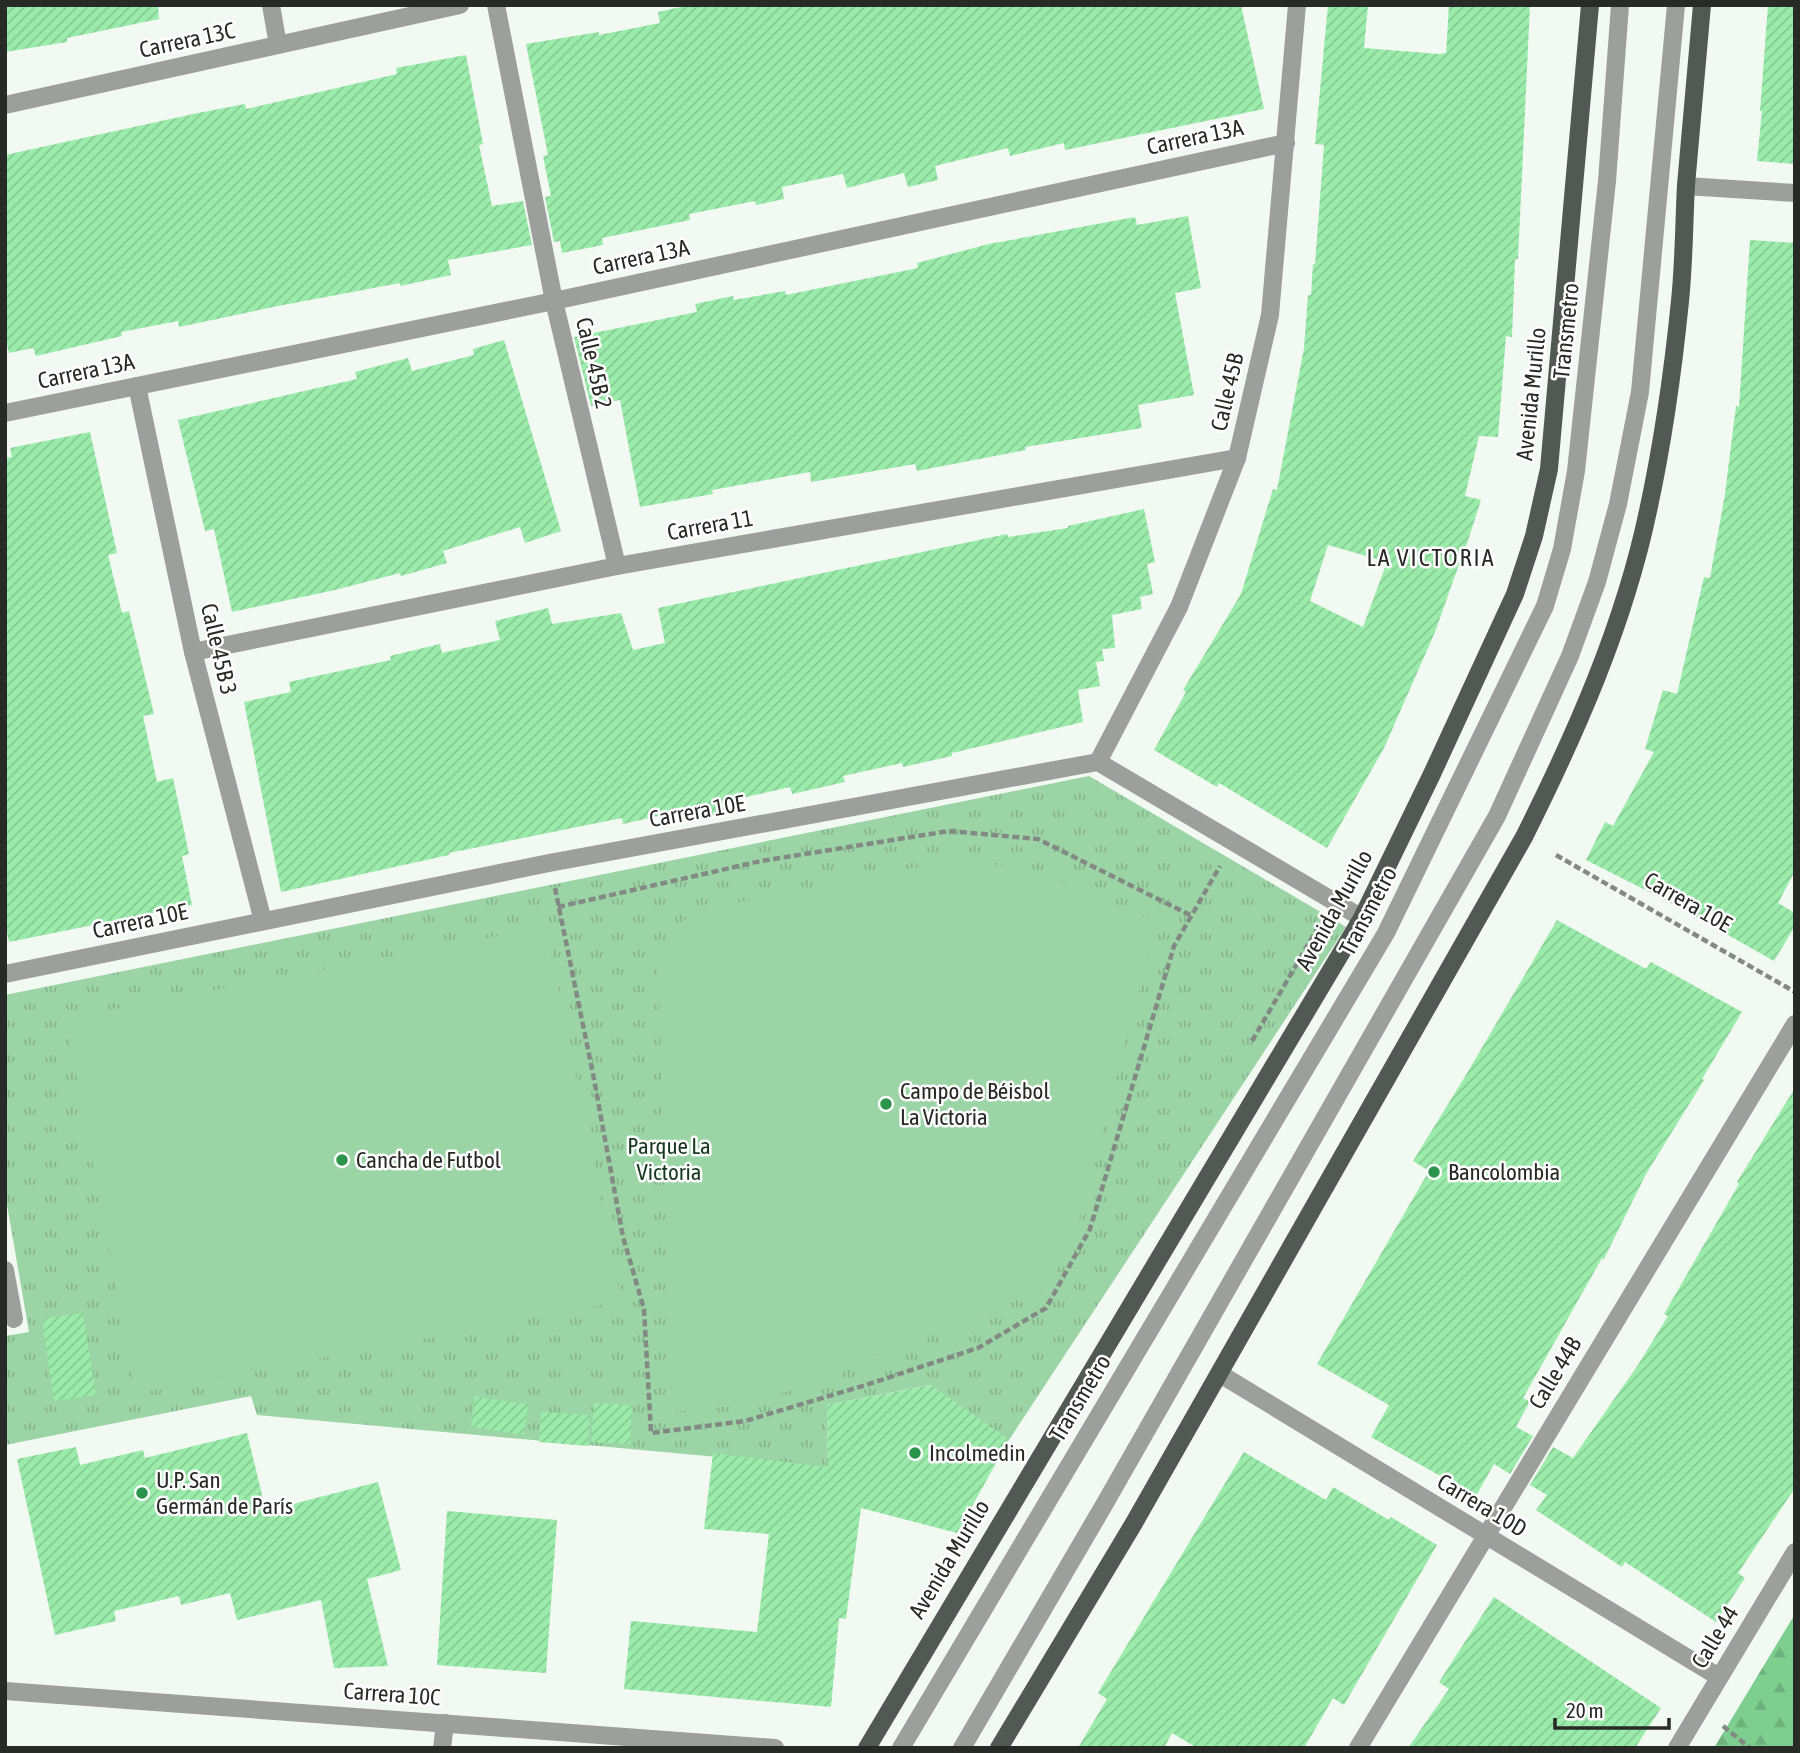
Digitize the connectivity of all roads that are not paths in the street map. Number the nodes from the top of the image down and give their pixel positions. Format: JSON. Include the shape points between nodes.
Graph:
{"nodes":[{"id":1,"x":271,"y":5,"type":"edge"},
{"id":2,"x":460,"y":5,"type":"edge"},
{"id":3,"x":496,"y":5,"type":"edge"},
{"id":4,"x":1297,"y":5,"type":"edge"},
{"id":5,"x":1590,"y":5,"type":"edge"},
{"id":6,"x":1620,"y":5,"type":"edge"},
{"id":7,"x":1676,"y":5,"type":"edge"},
{"id":8,"x":1702,"y":5,"type":"edge"},
{"id":9,"x":278,"y":45,"type":"junction"},
{"id":10,"x":5,"y":105,"type":"edge"},
{"id":11,"x":1286,"y":143,"type":"junction"},
{"id":12,"x":1686,"y":186,"type":"junction"},
{"id":13,"x":1795,"y":193,"type":"edge"},
{"id":14,"x":554,"y":301,"type":"junction"},
{"id":15,"x":137,"y":386,"type":"junction"},
{"id":16,"x":5,"y":413,"type":"edge"},
{"id":17,"x":1237,"y":457,"type":"junction"},
{"id":18,"x":617,"y":566,"type":"junction"},
{"id":19,"x":193,"y":652,"type":"junction"},
{"id":20,"x":1098,"y":762,"type":"junction"},
{"id":21,"x":1362,"y":918,"type":"junction"},
{"id":22,"x":262,"y":920,"type":"junction"},
{"id":23,"x":5,"y":974,"type":"edge"},
{"id":24,"x":1795,"y":1024,"type":"edge"},
{"id":25,"x":5,"y":1270,"type":"edge"},
{"id":26,"x":14,"y":1319,"type":"dead end"},
{"id":27,"x":1220,"y":1374,"type":"junction"},
{"id":28,"x":1485,"y":1535,"type":"junction"},
{"id":29,"x":1795,"y":1552,"type":"edge"},
{"id":30,"x":1719,"y":1677,"type":"junction"},
{"id":31,"x":5,"y":1691,"type":"edge"},
{"id":32,"x":445,"y":1723,"type":"junction"},
{"id":33,"x":442,"y":1748,"type":"edge"},
{"id":34,"x":775,"y":1748,"type":"edge"},
{"id":35,"x":867,"y":1748,"type":"edge"},
{"id":36,"x":901,"y":1748,"type":"edge"},
{"id":37,"x":961,"y":1748,"type":"edge"},
{"id":38,"x":999,"y":1748,"type":"edge"},
{"id":39,"x":1358,"y":1748,"type":"edge"},
{"id":40,"x":1677,"y":1748,"type":"edge"}],
"edges":[{"from":1,"to":9,"type":"street"},
{"from":2,"to":9,"type":"street","name":"Carrera 13C"},
{"from":3,"to":14,"type":"street","name":"Calle 45B 2"},
{"from":4,"to":11,"type":"street","name":"Calle 45B"},
{"from":5,"to":21,"type":"main road","name":"Avenida Murillo","via":[[1549,469],[1534,536],[1509,606]]},
{"from":6,"to":36,"type":"street","name":"Transmetro","via":[[1607,181],[1576,471],[1563,549],[1545,606],[1386,933]]},
{"from":7,"to":37,"type":"street","via":[[1640,392],[1618,504],[1570,656],[1497,816]]},
{"from":8,"to":12,"type":"main road"},
{"from":9,"to":10,"type":"street","name":"Carrera 13C"},
{"from":11,"to":14,"type":"street","name":"Carrera 13A"},
{"from":11,"to":17,"type":"street","name":"Calle 45B","via":[[1270,315]]},
{"from":12,"to":13,"type":"street"},
{"from":12,"to":27,"type":"main road","via":[[1680,301],[1650,498],[1606,652],[1524,837]]},
{"from":14,"to":15,"type":"street","name":"Carrera 13A"},
{"from":14,"to":18,"type":"street","name":"Calle 45B 2"},
{"from":15,"to":16,"type":"street","name":"Carrera 13A"},
{"from":15,"to":19,"type":"street","name":"Calle 45B 3"},
{"from":17,"to":18,"type":"street","name":"Carrera 11"},
{"from":17,"to":20,"type":"street","name":"Calle 45B","via":[[1179,607]]},
{"from":18,"to":19,"type":"street","name":"Carrera 11"},
{"from":19,"to":22,"type":"street","name":"Calle 45B 3"},
{"from":20,"to":21,"type":"street"},
{"from":20,"to":22,"type":"street","name":"Carrera 10E"},
{"from":21,"to":35,"type":"main road","name":"Avenida Murillo"},
{"from":22,"to":23,"type":"street","name":"Carrera 10E"},
{"from":24,"to":28,"type":"street","name":"Calle 44B"},
{"from":25,"to":26,"type":"street"},
{"from":27,"to":28,"type":"street","name":"Carrera 10D"},
{"from":27,"to":38,"type":"main road"},
{"from":28,"to":30,"type":"street","name":"Carrera 10D"},
{"from":28,"to":39,"type":"street","name":"Calle 44B"},
{"from":29,"to":30,"type":"street","name":"Calle 44"},
{"from":30,"to":40,"type":"street","name":"Calle 44"},
{"from":31,"to":32,"type":"street","name":"Carrera 10C"},
{"from":32,"to":33,"type":"street"},
{"from":32,"to":34,"type":"street","name":"Carrera 10C"}]}
